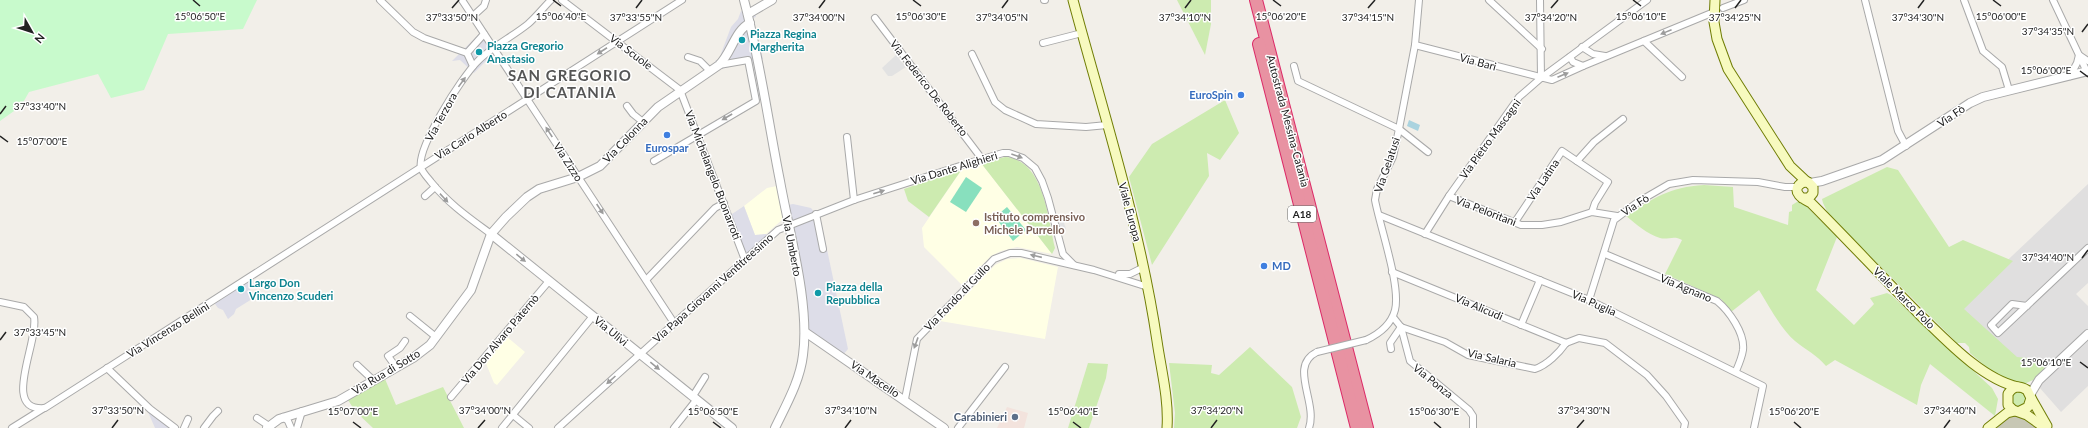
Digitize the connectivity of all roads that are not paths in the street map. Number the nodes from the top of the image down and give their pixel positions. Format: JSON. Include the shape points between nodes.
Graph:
{"nodes":[{"id":1,"x":380,"y":0,"type":"edge"},
{"id":2,"x":462,"y":0,"type":"edge"},
{"id":3,"x":486,"y":0,"type":"edge"},
{"id":4,"x":551,"y":0,"type":"edge"},
{"id":5,"x":562,"y":0,"type":"edge"},
{"id":6,"x":682,"y":0,"type":"edge"},
{"id":7,"x":744,"y":0,"type":"edge"},
{"id":8,"x":772,"y":0,"type":"edge"},
{"id":9,"x":1073,"y":0,"type":"edge"},
{"id":10,"x":1248,"y":0,"type":"edge"},
{"id":11,"x":1253,"y":0,"type":"edge"},
{"id":12,"x":1256,"y":0,"type":"edge"},
{"id":13,"x":1419,"y":0,"type":"edge"},
{"id":14,"x":1489,"y":0,"type":"edge"},
{"id":15,"x":1540,"y":0,"type":"edge"},
{"id":16,"x":1647,"y":0,"type":"edge"},
{"id":17,"x":1715,"y":0,"type":"edge"},
{"id":18,"x":1744,"y":0,"type":"edge"},
{"id":19,"x":1865,"y":0,"type":"edge"},
{"id":20,"x":1964,"y":0,"type":"edge"},
{"id":21,"x":2053,"y":0,"type":"edge"},
{"id":22,"x":1723,"y":8,"type":"dead end"},
{"id":23,"x":1714,"y":12,"type":"junction"},
{"id":24,"x":748,"y":14,"type":"junction"},
{"id":25,"x":472,"y":16,"type":"junction"},
{"id":26,"x":875,"y":18,"type":"dead end"},
{"id":27,"x":750,"y":23,"type":"junction"},
{"id":28,"x":1082,"y":33,"type":"junction"},
{"id":29,"x":484,"y":34,"type":"junction"},
{"id":30,"x":1644,"y":41,"type":"junction"},
{"id":31,"x":617,"y":42,"type":"junction"},
{"id":32,"x":1043,"y":43,"type":"dead end"},
{"id":33,"x":1414,"y":45,"type":"junction"},
{"id":34,"x":493,"y":48,"type":"junction"},
{"id":35,"x":1582,"y":48,"type":"junction"},
{"id":36,"x":1542,"y":49,"type":"junction"},
{"id":37,"x":465,"y":52,"type":"junction"},
{"id":38,"x":972,"y":54,"type":"dead end"},
{"id":39,"x":2078,"y":55,"type":"junction"},
{"id":40,"x":1606,"y":56,"type":"junction"},
{"id":41,"x":688,"y":57,"type":"dead end"},
{"id":42,"x":1570,"y":57,"type":"junction"},
{"id":43,"x":2088,"y":61,"type":"edge"},
{"id":44,"x":719,"y":65,"type":"junction"},
{"id":45,"x":1294,"y":66,"type":"dead end"},
{"id":46,"x":1584,"y":66,"type":"junction"},
{"id":47,"x":472,"y":68,"type":"junction"},
{"id":48,"x":710,"y":71,"type":"junction"},
{"id":49,"x":2087,"y":72,"type":"edge"},
{"id":50,"x":2070,"y":76,"type":"junction"},
{"id":51,"x":1682,"y":77,"type":"dead end"},
{"id":52,"x":1541,"y":78,"type":"junction"},
{"id":53,"x":680,"y":90,"type":"junction"},
{"id":54,"x":2009,"y":90,"type":"junction"},
{"id":55,"x":527,"y":99,"type":"junction"},
{"id":56,"x":627,"y":106,"type":"dead end"},
{"id":57,"x":1623,"y":119,"type":"dead end"},
{"id":58,"x":643,"y":122,"type":"junction"},
{"id":59,"x":1107,"y":125,"type":"junction"},
{"id":60,"x":1399,"y":129,"type":"junction"},
{"id":61,"x":698,"y":134,"type":"junction"},
{"id":62,"x":847,"y":137,"type":"dead end"},
{"id":63,"x":1906,"y":146,"type":"junction"},
{"id":64,"x":1428,"y":152,"type":"dead end"},
{"id":65,"x":982,"y":159,"type":"junction"},
{"id":66,"x":654,"y":161,"type":"dead end"},
{"id":67,"x":1577,"y":161,"type":"junction"},
{"id":68,"x":1790,"y":166,"type":"junction"},
{"id":69,"x":421,"y":167,"type":"junction"},
{"id":70,"x":578,"y":177,"type":"junction"},
{"id":71,"x":435,"y":186,"type":"junction"},
{"id":72,"x":1811,"y":187,"type":"junction"},
{"id":73,"x":1799,"y":193,"type":"junction"},
{"id":74,"x":425,"y":196,"type":"dead end"},
{"id":75,"x":1449,"y":196,"type":"junction"},
{"id":76,"x":854,"y":200,"type":"junction"},
{"id":77,"x":724,"y":203,"type":"junction"},
{"id":78,"x":1592,"y":212,"type":"junction"},
{"id":79,"x":816,"y":214,"type":"junction"},
{"id":80,"x":1379,"y":215,"type":"junction"},
{"id":81,"x":1617,"y":216,"type":"junction"},
{"id":82,"x":1827,"y":220,"type":"junction"},
{"id":83,"x":1515,"y":222,"type":"junction"},
{"id":84,"x":788,"y":225,"type":"junction"},
{"id":85,"x":491,"y":234,"type":"junction"},
{"id":86,"x":1425,"y":234,"type":"junction"},
{"id":87,"x":1060,"y":244,"type":"junction"},
{"id":88,"x":2088,"y":248,"type":"edge"},
{"id":89,"x":824,"y":250,"type":"dead end"},
{"id":90,"x":1605,"y":254,"type":"junction"},
{"id":91,"x":745,"y":260,"type":"junction"},
{"id":92,"x":1053,"y":260,"type":"junction"},
{"id":93,"x":1074,"y":265,"type":"junction"},
{"id":94,"x":1144,"y":267,"type":"junction"},
{"id":95,"x":1392,"y":272,"type":"junction"},
{"id":96,"x":1106,"y":274,"type":"junction"},
{"id":97,"x":647,"y":279,"type":"junction"},
{"id":98,"x":1540,"y":280,"type":"junction"},
{"id":99,"x":549,"y":281,"type":"junction"},
{"id":100,"x":1148,"y":287,"type":"junction"},
{"id":101,"x":1589,"y":300,"type":"junction"},
{"id":102,"x":0,"y":302,"type":"edge"},
{"id":103,"x":2027,"y":306,"type":"junction"},
{"id":104,"x":410,"y":316,"type":"dead end"},
{"id":105,"x":593,"y":316,"type":"junction"},
{"id":106,"x":1393,"y":317,"type":"junction"},
{"id":107,"x":674,"y":323,"type":"junction"},
{"id":108,"x":1521,"y":325,"type":"junction"},
{"id":109,"x":1401,"y":327,"type":"junction"},
{"id":110,"x":805,"y":332,"type":"junction"},
{"id":111,"x":2088,"y":334,"type":"edge"},
{"id":112,"x":436,"y":337,"type":"junction"},
{"id":113,"x":405,"y":341,"type":"dead end"},
{"id":114,"x":1566,"y":343,"type":"junction"},
{"id":115,"x":1391,"y":349,"type":"dead end"},
{"id":116,"x":640,"y":354,"type":"junction"},
{"id":117,"x":357,"y":364,"type":"dead end"},
{"id":118,"x":396,"y":367,"type":"junction"},
{"id":119,"x":1005,"y":367,"type":"dead end"},
{"id":120,"x":107,"y":368,"type":"junction"},
{"id":121,"x":1736,"y":371,"type":"junction"},
{"id":122,"x":1984,"y":371,"type":"junction"},
{"id":123,"x":705,"y":377,"type":"dead end"},
{"id":124,"x":373,"y":380,"type":"junction"},
{"id":125,"x":2039,"y":380,"type":"junction"},
{"id":126,"x":2020,"y":387,"type":"junction"},
{"id":127,"x":451,"y":397,"type":"dead end"},
{"id":128,"x":2031,"y":397,"type":"junction"},
{"id":129,"x":695,"y":398,"type":"junction"},
{"id":130,"x":905,"y":399,"type":"junction"},
{"id":131,"x":2007,"y":399,"type":"junction"},
{"id":132,"x":45,"y":408,"type":"junction"},
{"id":133,"x":218,"y":411,"type":"dead end"},
{"id":134,"x":302,"y":411,"type":"junction"},
{"id":135,"x":2017,"y":411,"type":"junction"},
{"id":136,"x":513,"y":415,"type":"junction"},
{"id":137,"x":283,"y":417,"type":"junction"},
{"id":138,"x":256,"y":418,"type":"dead end"},
{"id":139,"x":188,"y":419,"type":"dead end"},
{"id":140,"x":1991,"y":425,"type":"edge"},
{"id":141,"x":268,"y":427,"type":"edge"},
{"id":142,"x":939,"y":427,"type":"edge"},
{"id":143,"x":12,"y":428,"type":"edge"},
{"id":144,"x":175,"y":428,"type":"edge"},
{"id":145,"x":184,"y":428,"type":"edge"},
{"id":146,"x":204,"y":428,"type":"edge"},
{"id":147,"x":291,"y":428,"type":"edge"},
{"id":148,"x":297,"y":428,"type":"edge"},
{"id":149,"x":502,"y":428,"type":"edge"},
{"id":150,"x":529,"y":428,"type":"edge"},
{"id":151,"x":558,"y":428,"type":"edge"},
{"id":152,"x":674,"y":428,"type":"edge"},
{"id":153,"x":732,"y":428,"type":"edge"},
{"id":154,"x":775,"y":428,"type":"edge"},
{"id":155,"x":958,"y":428,"type":"edge"},
{"id":156,"x":1167,"y":428,"type":"edge"},
{"id":157,"x":1309,"y":428,"type":"edge"},
{"id":158,"x":1357,"y":428,"type":"edge"},
{"id":159,"x":1362,"y":428,"type":"edge"},
{"id":160,"x":1367,"y":428,"type":"edge"},
{"id":161,"x":1472,"y":428,"type":"edge"},
{"id":162,"x":1684,"y":428,"type":"edge"},
{"id":163,"x":1754,"y":428,"type":"edge"},
{"id":164,"x":2046,"y":428,"type":"edge"},
{"id":165,"x":2049,"y":428,"type":"edge"}],
"edges":[{"from":1,"to":37,"type":"street","via":[[413,32]]},
{"from":2,"to":25,"type":"street","name":"Via Zizzo"},
{"from":3,"to":25,"type":"street","via":[[484,6]]},
{"from":4,"to":34,"type":"street","name":"Via Terzora","via":[[529,24]]},
{"from":5,"to":31,"type":"street","name":"Via Scuole"},
{"from":6,"to":31,"type":"street","name":"Via Carlo Alberto"},
{"from":7,"to":24,"type":"street"},
{"from":8,"to":24,"type":"street"},
{"from":9,"to":28,"type":"main road","name":"Viale Europa"},
{"from":10,"to":158,"type":"highway","name":"Autostrada Messina-Catania","number":"A18"},
{"from":11,"to":159,"type":"highway"},
{"from":12,"to":160,"type":"highway","name":"Autostrada Messina-Catania","number":"A18"},
{"from":13,"to":33,"type":"street","name":"Via Gelatusi"},
{"from":14,"to":36,"type":"street"},
{"from":15,"to":36,"type":"street"},
{"from":16,"to":35,"type":"street","name":"Via Pietro Mascagni"},
{"from":17,"to":23,"type":"main road"},
{"from":18,"to":22,"type":"street"},
{"from":19,"to":63,"type":"street","via":[[1898,131]]},
{"from":20,"to":54,"type":"street","via":[[1983,51],[2002,67]]},
{"from":21,"to":39,"type":"street"},
{"from":23,"to":30,"type":"street","name":"Via Bari","one_way":true},
{"from":23,"to":68,"type":"main road","via":[[1717,39],[1728,69]]},
{"from":24,"to":27,"type":"street","name":"Via Umberto"},
{"from":25,"to":29,"type":"street","name":"Via Zizzo"},
{"from":26,"to":65,"type":"street","name":"Via Federico De Roberto"},
{"from":27,"to":44,"type":"street","via":[[743,28]]},
{"from":27,"to":84,"type":"street","name":"Via Umberto"},
{"from":28,"to":32,"type":"street"},
{"from":28,"to":59,"type":"main road","name":"Viale Europa"},
{"from":29,"to":34,"type":"street","name":"Via Zizzo"},
{"from":29,"to":37,"type":"street"},
{"from":30,"to":40,"type":"street","name":"Via Bari"},
{"from":30,"to":51,"type":"street"},
{"from":31,"to":53,"type":"street","name":"Via Scuole"},
{"from":31,"to":55,"type":"street","name":"Via Carlo Alberto","one_way":true},
{"from":33,"to":52,"type":"street","name":"Via Bari"},
{"from":33,"to":60,"type":"street","name":"Via Gelatusi"},
{"from":34,"to":47,"type":"street","name":"Via Terzora"},
{"from":34,"to":55,"type":"street","name":"Via Zizzo"},
{"from":35,"to":40,"type":"street","via":[[1593,54]]},
{"from":35,"to":42,"type":"street","name":"Via Pietro Mascagni"},
{"from":36,"to":52,"type":"street"},
{"from":37,"to":47,"type":"street"},
{"from":38,"to":59,"type":"street","via":[[995,102],[1005,110],[1036,124],[1086,127]]},
{"from":39,"to":43,"type":"street"},
{"from":39,"to":49,"type":"street"},
{"from":39,"to":50,"type":"street"},
{"from":40,"to":46,"type":"street","name":"Via Bari"},
{"from":41,"to":48,"type":"street","via":[[700,61]]},
{"from":42,"to":46,"type":"street","via":[[1573,62]]},
{"from":42,"to":52,"type":"street","name":"Via Pietro Mascagni"},
{"from":44,"to":48,"type":"street","name":"Via Colonna"},
{"from":44,"to":61,"type":"street","one_way":true,"via":[[748,60],[756,101]]},
{"from":45,"to":60,"type":"street","via":[[1298,81]]},
{"from":52,"to":46,"type":"street","name":"Via Bari","one_way":true,"via":[[1552,80]]},
{"from":69,"to":47,"type":"street","name":"Via Terzora","one_way":true,"via":[[424,148],[434,127]]},
{"from":48,"to":53,"type":"street","name":"Via Colonna"},
{"from":49,"to":50,"type":"street","name":"Via Fò"},
{"from":50,"to":54,"type":"street","name":"Via Fò"},
{"from":52,"to":75,"type":"street","name":"Via Pietro Mascagni","via":[[1519,97]]},
{"from":53,"to":58,"type":"street","name":"Via Colonna"},
{"from":53,"to":61,"type":"street","name":"Via Michelangelo Buonarroti"},
{"from":54,"to":63,"type":"street","name":"Via Fò","via":[[1970,103]]},
{"from":55,"to":69,"type":"street","name":"Via Carlo Alberto"},
{"from":70,"to":55,"type":"street","name":"Via Zizzo","one_way":true},
{"from":56,"to":58,"type":"street","via":[[632,114]]},
{"from":57,"to":67,"type":"street","via":[[1594,142]]},
{"from":58,"to":70,"type":"street","name":"Via Colonna","via":[[600,166]]},
{"from":59,"to":94,"type":"main road","name":"Viale Europa"},
{"from":60,"to":64,"type":"street"},
{"from":60,"to":80,"type":"street","name":"Via Gelatusi","via":[[1392,156],[1377,189],[1375,200]]},
{"from":61,"to":66,"type":"street"},
{"from":61,"to":77,"type":"street","name":"Via Michelangelo Buonarroti"},
{"from":62,"to":76,"type":"street"},
{"from":63,"to":72,"type":"street","name":"Via Fò","via":[[1882,160]]},
{"from":76,"to":65,"type":"street","name":"Via Dante Alighieri","one_way":true},
{"from":65,"to":87,"type":"street","name":"Via Dante Alighieri","one_way":true,"via":[[1003,153],[1009,154],[1023,158],[1035,168],[1048,198]]},
{"from":67,"to":78,"type":"street","name":"Via Latina","via":[[1608,182]]},
{"from":67,"to":83,"type":"street","name":"Via Latina","via":[[1562,151]]},
{"from":68,"to":72,"type":"main road"},
{"from":68,"to":73,"type":"main road"},
{"from":69,"to":71,"type":"street"},
{"from":69,"to":120,"type":"street","name":"Via Vincenzo Bellini"},
{"from":70,"to":85,"type":"street","name":"Via Colonna","via":[[539,189],[527,197]]},
{"from":70,"to":97,"type":"street","name":"Via Zizzo","one_way":true},
{"from":71,"to":74,"type":"street"},
{"from":71,"to":85,"type":"street","one_way":true,"via":[[452,206]]},
{"from":72,"to":73,"type":"main road","via":[[1802,183]]},
{"from":72,"to":73,"type":"main road","via":[[1810,197]]},
{"from":72,"to":82,"type":"main road"},
{"from":73,"to":81,"type":"street","name":"Via Fò","via":[[1785,187],[1758,182],[1693,180],[1669,184]]},
{"from":73,"to":82,"type":"main road","name":"Viale Marco Polo"},
{"from":75,"to":83,"type":"street","name":"Via Peloritani"},
{"from":75,"to":86,"type":"street","name":"Via Pietro Mascagni"},
{"from":76,"to":79,"type":"street","name":"Via Dante Alighieri"},
{"from":77,"to":91,"type":"street","name":"Via Michelangelo Buonarroti"},
{"from":77,"to":97,"type":"street","via":[[715,208]]},
{"from":78,"to":81,"type":"street","name":"Via Peloritani"},
{"from":78,"to":83,"type":"street","name":"Via Peloritani","via":[[1542,225]]},
{"from":79,"to":84,"type":"street","name":"Via Papa Giovanni Ventitreesimo"},
{"from":79,"to":89,"type":"street"},
{"from":80,"to":86,"type":"street","name":"Via Puglia"},
{"from":80,"to":95,"type":"street","name":"Via Gelatusi"},
{"from":81,"to":90,"type":"street","name":"Via Fò"},
{"from":82,"to":122,"type":"main road","name":"Viale Marco Polo","via":[[1942,335]]},
{"from":84,"to":91,"type":"street","name":"Via Papa Giovanni Ventitreesimo","via":[[778,230]]},
{"from":84,"to":110,"type":"street","name":"Via Umberto"},
{"from":85,"to":99,"type":"street","name":"Via Ulivi","one_way":true},
{"from":85,"to":112,"type":"street","name":"Via Rua di Sotto","via":[[471,290]]},
{"from":86,"to":98,"type":"street","name":"Via Puglia"},
{"from":87,"to":92,"type":"street","via":[[1059,253]]},
{"from":87,"to":93,"type":"street","name":"Via Dante Alighieri","via":[[1063,254]]},
{"from":88,"to":103,"type":"street"},
{"from":90,"to":101,"type":"street","name":"Via Fò"},
{"from":90,"to":121,"type":"street","name":"Via Agnano","via":[[1717,301],[1738,329],[1743,342]]},
{"from":91,"to":107,"type":"street","name":"Via Papa Giovanni Ventitreesimo"},
{"from":92,"to":93,"type":"street","name":"Via Fondo di Gullo"},
{"from":92,"to":130,"type":"street","name":"Via Fondo di Gullo","one_way":true,"via":[[1010,253],[1000,256],[986,266],[917,339]]},
{"from":93,"to":96,"type":"street","name":"Via Fondo di Gullo"},
{"from":94,"to":96,"type":"street","via":[[1130,274]]},
{"from":94,"to":100,"type":"main road","name":"Viale Europa"},
{"from":95,"to":106,"type":"street","name":"Via Gelatusi","via":[[1397,301]]},
{"from":95,"to":108,"type":"street","name":"Via Alicudi"},
{"from":96,"to":100,"type":"street"},
{"from":97,"to":107,"type":"street","name":"Via Zizzo"},
{"from":98,"to":101,"type":"street","name":"Via Puglia"},
{"from":98,"to":108,"type":"street"},
{"from":99,"to":105,"type":"street","name":"Via Ulivi"},
{"from":99,"to":127,"type":"street","name":"Via Don Alvaro Paternò"},
{"from":100,"to":156,"type":"main road","name":"Viale Europa","via":[[1167,411]]},
{"from":101,"to":121,"type":"street","name":"Via Puglia"},
{"from":102,"to":132,"type":"street","via":[[24,307],[34,317],[35,331],[20,370],[16,392],[22,402],[29,407]]},
{"from":103,"to":103,"type":"street","via":[[1998,333],[1991,325],[2012,304]]},
{"from":104,"to":112,"type":"street"},
{"from":105,"to":116,"type":"street","name":"Via Ulivi"},
{"from":105,"to":136,"type":"street"},
{"from":106,"to":109,"type":"street"},
{"from":106,"to":157,"type":"street","bridge":true,"via":[[1384,329],[1366,340],[1317,352],[1308,358],[1304,369],[1311,408]]},
{"from":107,"to":116,"type":"street","name":"Via Papa Giovanni Ventitreesimo"},
{"from":108,"to":114,"type":"street","name":"Via Alicudi"},
{"from":109,"to":114,"type":"street","name":"Via Salaria","via":[[1445,342],[1468,355],[1535,369],[1558,353]]},
{"from":109,"to":115,"type":"street","via":[[1390,344]]},
{"from":109,"to":161,"type":"street","name":"Via Ponza","via":[[1410,361],[1469,410],[1474,416]]},
{"from":110,"to":130,"type":"street","name":"Via Macello"},
{"from":110,"to":154,"type":"street","name":"Via Umberto","via":[[798,376]]},
{"from":111,"to":125,"type":"street"},
{"from":112,"to":118,"type":"street","name":"Via Rua di Sotto","via":[[413,358]]},
{"from":113,"to":118,"type":"street","via":[[388,356]]},
{"from":114,"to":162,"type":"street","via":[[1579,338],[1605,342],[1666,396],[1685,423]]},
{"from":116,"to":129,"type":"street","name":"Via Ulivi","one_way":true},
{"from":116,"to":151,"type":"street","name":"Via Papa Giovanni Ventitreesimo","one_way":true},
{"from":117,"to":124,"type":"street"},
{"from":118,"to":124,"type":"street","name":"Via Rua di Sotto"},
{"from":119,"to":155,"type":"street"},
{"from":120,"to":132,"type":"street","name":"Via Vincenzo Bellini"},
{"from":120,"to":144,"type":"street","via":[[150,410]]},
{"from":121,"to":163,"type":"street","name":"Via Puglia","via":[[1764,386]]},
{"from":122,"to":126,"type":"main road","via":[[2007,384]]},
{"from":122,"to":131,"type":"main road"},
{"from":123,"to":129,"type":"street"},
{"from":124,"to":134,"type":"street","name":"Via Rua di Sotto","via":[[338,402]]},
{"from":125,"to":126,"type":"street"},
{"from":125,"to":128,"type":"street"},
{"from":126,"to":128,"type":"main road"},
{"from":126,"to":131,"type":"main road","via":[[2010,390]]},
{"from":128,"to":135,"type":"main road","via":[[2028,407]]},
{"from":128,"to":165,"type":"main road"},
{"from":129,"to":152,"type":"street"},
{"from":129,"to":153,"type":"street","name":"Via Ulivi"},
{"from":130,"to":142,"type":"street","name":"Via Macello"},
{"from":131,"to":135,"type":"main road","via":[[2009,407]]},
{"from":131,"to":140,"type":"main road"},
{"from":132,"to":143,"type":"street","name":"Via Vincenzo Bellini"},
{"from":133,"to":146,"type":"street"},
{"from":134,"to":137,"type":"street","name":"Via Rua di Sotto"},
{"from":134,"to":148,"type":"street"},
{"from":135,"to":140,"type":"main road","via":[[2007,413]]},
{"from":135,"to":164,"type":"main road"},
{"from":136,"to":149,"type":"street"},
{"from":136,"to":150,"type":"street"},
{"from":137,"to":141,"type":"street","name":"Via Rua di Sotto"},
{"from":137,"to":147,"type":"street"},
{"from":138,"to":141,"type":"street"},
{"from":139,"to":145,"type":"street"}]}
